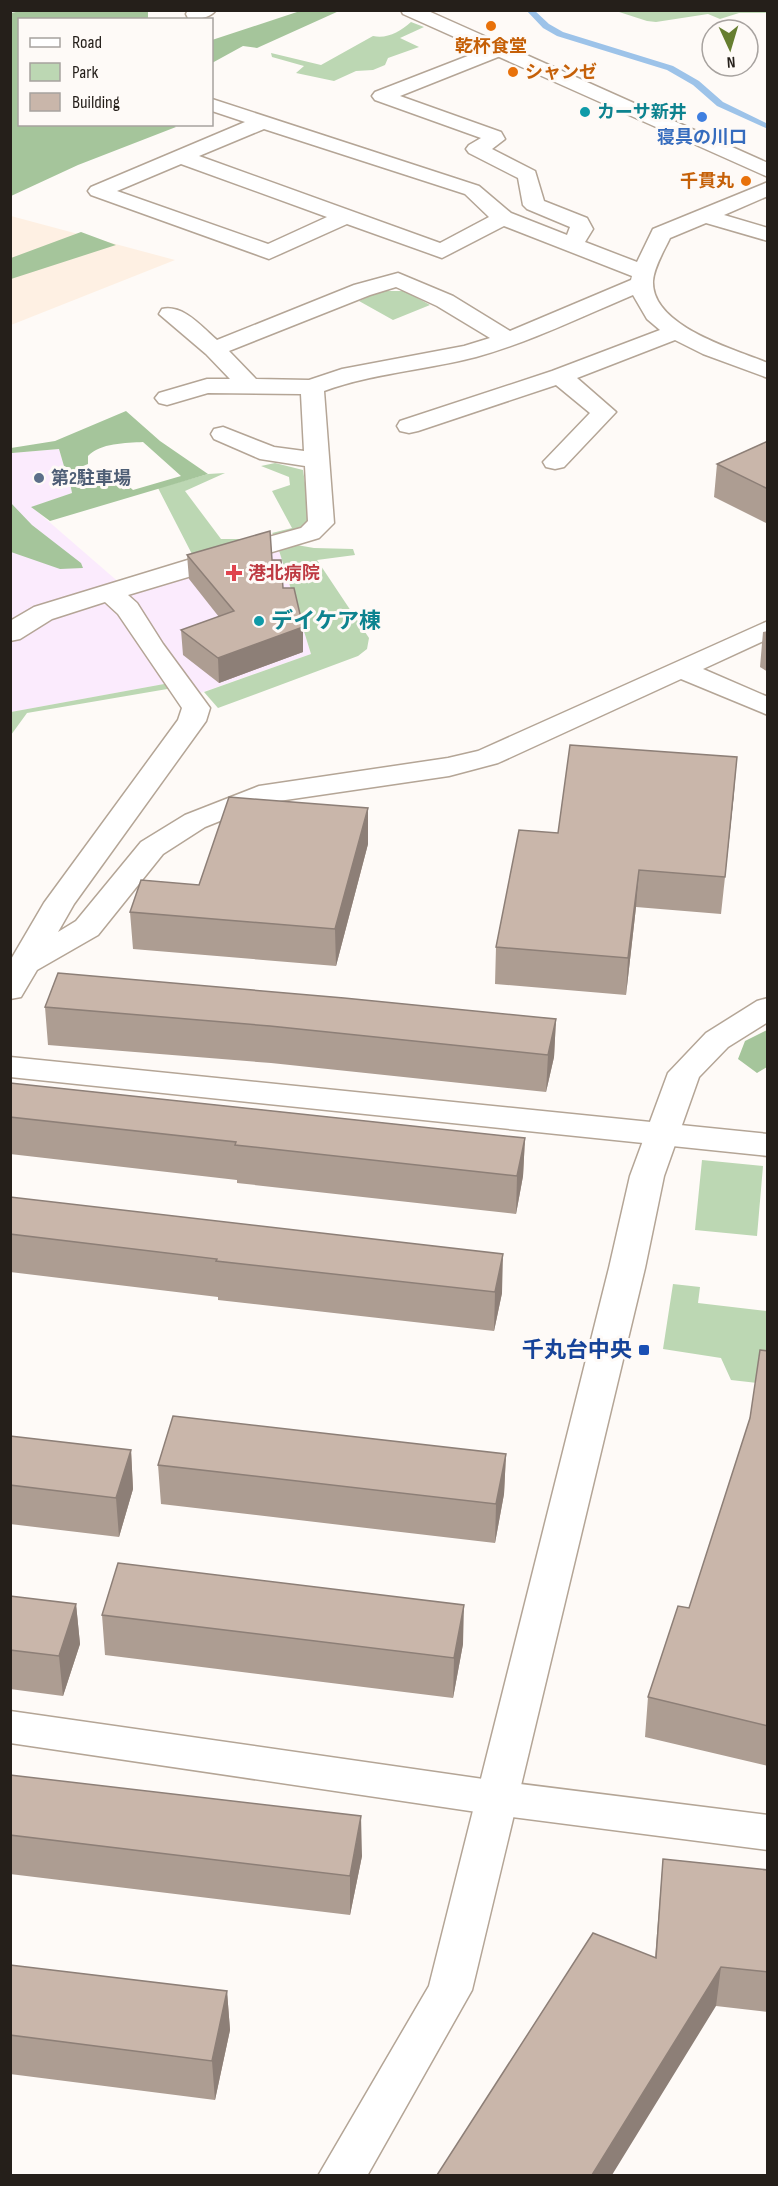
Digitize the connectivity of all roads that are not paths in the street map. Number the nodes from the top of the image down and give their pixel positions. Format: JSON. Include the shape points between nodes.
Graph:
{"nodes":[{"id":1,"x":410,"y":10,"type":"edge"},
{"id":2,"x":496,"y":51,"type":"junction"},
{"id":3,"x":213,"y":105,"type":"edge"},
{"id":4,"x":263,"y":122,"type":"junction"},
{"id":5,"x":179,"y":156,"type":"junction"},
{"id":6,"x":768,"y":171,"type":"edge"},
{"id":7,"x":768,"y":188,"type":"edge"},
{"id":8,"x":346,"y":216,"type":"junction"},
{"id":9,"x":703,"y":216,"type":"junction"},
{"id":10,"x":502,"y":218,"type":"junction"},
{"id":11,"x":768,"y":235,"type":"edge"},
{"id":12,"x":572,"y":245,"type":"junction"},
{"id":13,"x":643,"y":278,"type":"junction"},
{"id":14,"x":170,"y":314,"type":"dead end"},
{"id":15,"x":675,"y":332,"type":"junction"},
{"id":16,"x":509,"y":340,"type":"junction"},
{"id":17,"x":214,"y":350,"type":"junction"},
{"id":18,"x":768,"y":371,"type":"edge"},
{"id":19,"x":560,"y":376,"type":"junction"},
{"id":20,"x":250,"y":386,"type":"junction"},
{"id":21,"x":312,"y":387,"type":"junction"},
{"id":22,"x":167,"y":398,"type":"dead end"},
{"id":23,"x":409,"y":426,"type":"dead end"},
{"id":24,"x":224,"y":434,"type":"dead end"},
{"id":25,"x":317,"y":460,"type":"junction"},
{"id":26,"x":555,"y":462,"type":"dead end"},
{"id":27,"x":109,"y":592,"type":"junction"},
{"id":28,"x":768,"y":629,"type":"edge"},
{"id":29,"x":10,"y":633,"type":"edge"},
{"id":30,"x":683,"y":670,"type":"junction"},
{"id":31,"x":768,"y":707,"type":"edge"},
{"id":32,"x":27,"y":963,"type":"junction"},
{"id":33,"x":10,"y":990,"type":"edge"},
{"id":34,"x":768,"y":1008,"type":"edge"},
{"id":35,"x":10,"y":1067,"type":"edge"},
{"id":36,"x":662,"y":1134,"type":"junction"},
{"id":37,"x":768,"y":1145,"type":"edge"},
{"id":38,"x":10,"y":1727,"type":"edge"},
{"id":39,"x":497,"y":1798,"type":"junction"},
{"id":40,"x":768,"y":1833,"type":"edge"},
{"id":41,"x":341,"y":2175,"type":"edge"}],
"edges":[{"from":1,"to":2,"type":"street"},
{"from":2,"to":6,"type":"street"},
{"from":2,"to":12,"type":"street","via":[[382,96],[494,136],[495,139],[476,149],[528,175],[534,205],[579,223],[582,229]]},
{"from":3,"to":4,"type":"street"},
{"from":4,"to":5,"type":"street"},
{"from":4,"to":10,"type":"street","via":[[472,190]]},
{"from":5,"to":8,"type":"street"},
{"from":5,"to":8,"type":"street","via":[[98,191],[269,252]]},
{"from":7,"to":9,"type":"street"},
{"from":8,"to":10,"type":"street","via":[[442,251]]},
{"from":9,"to":11,"type":"street"},
{"from":9,"to":13,"type":"street","via":[[661,234]]},
{"from":10,"to":12,"type":"street"},
{"from":12,"to":13,"type":"street"},
{"from":13,"to":15,"type":"street","via":[[649,310]]},
{"from":13,"to":16,"type":"street"},
{"from":14,"to":17,"type":"street"},
{"from":15,"to":18,"type":"street"},
{"from":15,"to":19,"type":"street"},
{"from":16,"to":17,"type":"street","via":[[445,301],[398,280],[362,290]]},
{"from":16,"to":21,"type":"street","via":[[342,376]]},
{"from":17,"to":20,"type":"street"},
{"from":19,"to":23,"type":"street"},
{"from":19,"to":26,"type":"street","via":[[604,412]]},
{"from":20,"to":21,"type":"street"},
{"from":20,"to":22,"type":"street","via":[[207,386]]},
{"from":21,"to":25,"type":"street"},
{"from":24,"to":25,"type":"street","via":[[269,454]]},
{"from":25,"to":27,"type":"street","via":[[321,522],[310,533]]},
{"from":27,"to":29,"type":"street","via":[[43,613]]},
{"from":27,"to":32,"type":"street","via":[[128,609],[196,708],[192,721],[59,903]]},
{"from":28,"to":30,"type":"street"},
{"from":30,"to":31,"type":"street"},
{"from":30,"to":32,"type":"street","via":[[488,757],[449,767],[259,795],[195,820],[152,848],[87,928]]},
{"from":32,"to":33,"type":"street"},
{"from":34,"to":36,"type":"street","via":[[717,1040],[684,1073]]},
{"from":35,"to":36,"type":"street"},
{"from":36,"to":37,"type":"street"},
{"from":36,"to":39,"type":"street","via":[[647,1176]]},
{"from":38,"to":39,"type":"street"},
{"from":39,"to":40,"type":"street"},
{"from":39,"to":41,"type":"street","via":[[450,1990]]}]}
